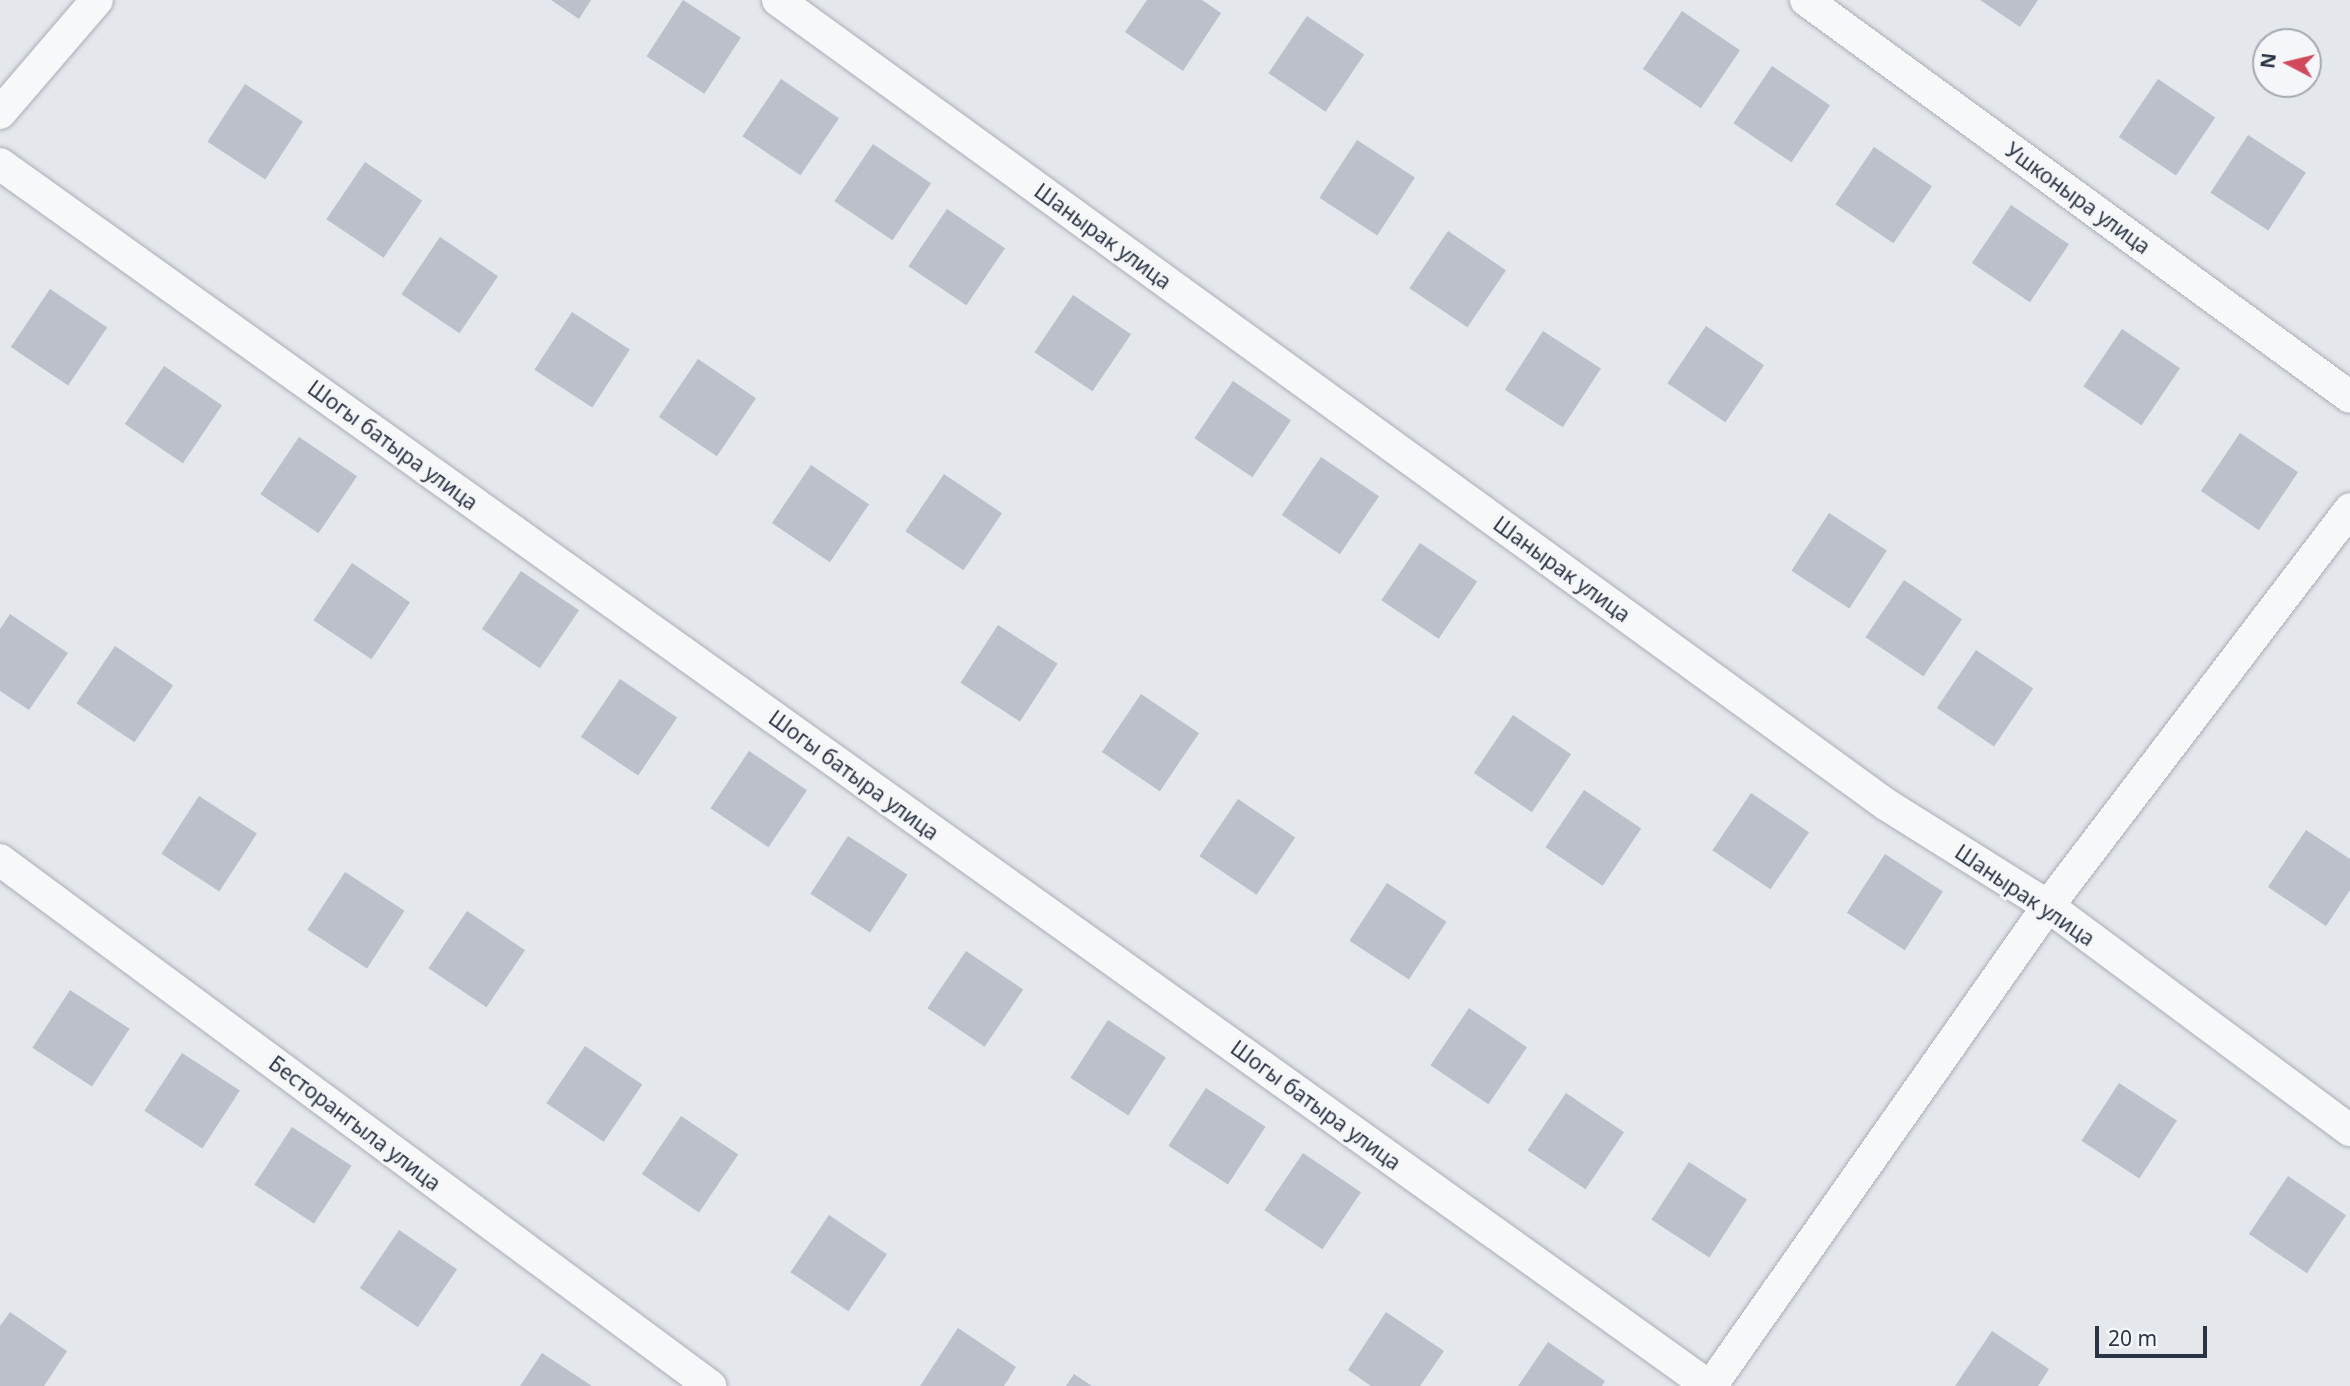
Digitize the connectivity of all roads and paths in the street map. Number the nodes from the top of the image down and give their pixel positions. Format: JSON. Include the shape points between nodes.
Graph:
{"nodes":[{"id":1,"x":97,"y":0,"type":"edge"},
{"id":2,"x":778,"y":0,"type":"edge"},
{"id":3,"x":1806,"y":0,"type":"edge"},
{"id":4,"x":0,"y":113,"type":"edge"},
{"id":5,"x":0,"y":164,"type":"edge"},
{"id":6,"x":2350,"y":397,"type":"edge"},
{"id":7,"x":2350,"y":509,"type":"edge"},
{"id":8,"x":0,"y":860,"type":"edge"},
{"id":9,"x":2048,"y":906,"type":"junction"},
{"id":10,"x":2350,"y":1130,"type":"edge"},
{"id":11,"x":710,"y":1386,"type":"edge"},
{"id":12,"x":1710,"y":1386,"type":"edge"}],
"edges":[{"from":1,"to":4,"type":"street"},
{"from":2,"to":9,"type":"street","name":"Шанырак улица","via":[[1887,805]]},
{"from":3,"to":6,"type":"street","name":"Ушконыра улица"},
{"from":5,"to":12,"type":"street","name":"Шогы батыра улица"},
{"from":7,"to":9,"type":"street"},
{"from":8,"to":11,"type":"street","name":"Бесторангыла улица"},
{"from":9,"to":10,"type":"street","name":"Шанырак улица"},
{"from":9,"to":12,"type":"street"}]}
